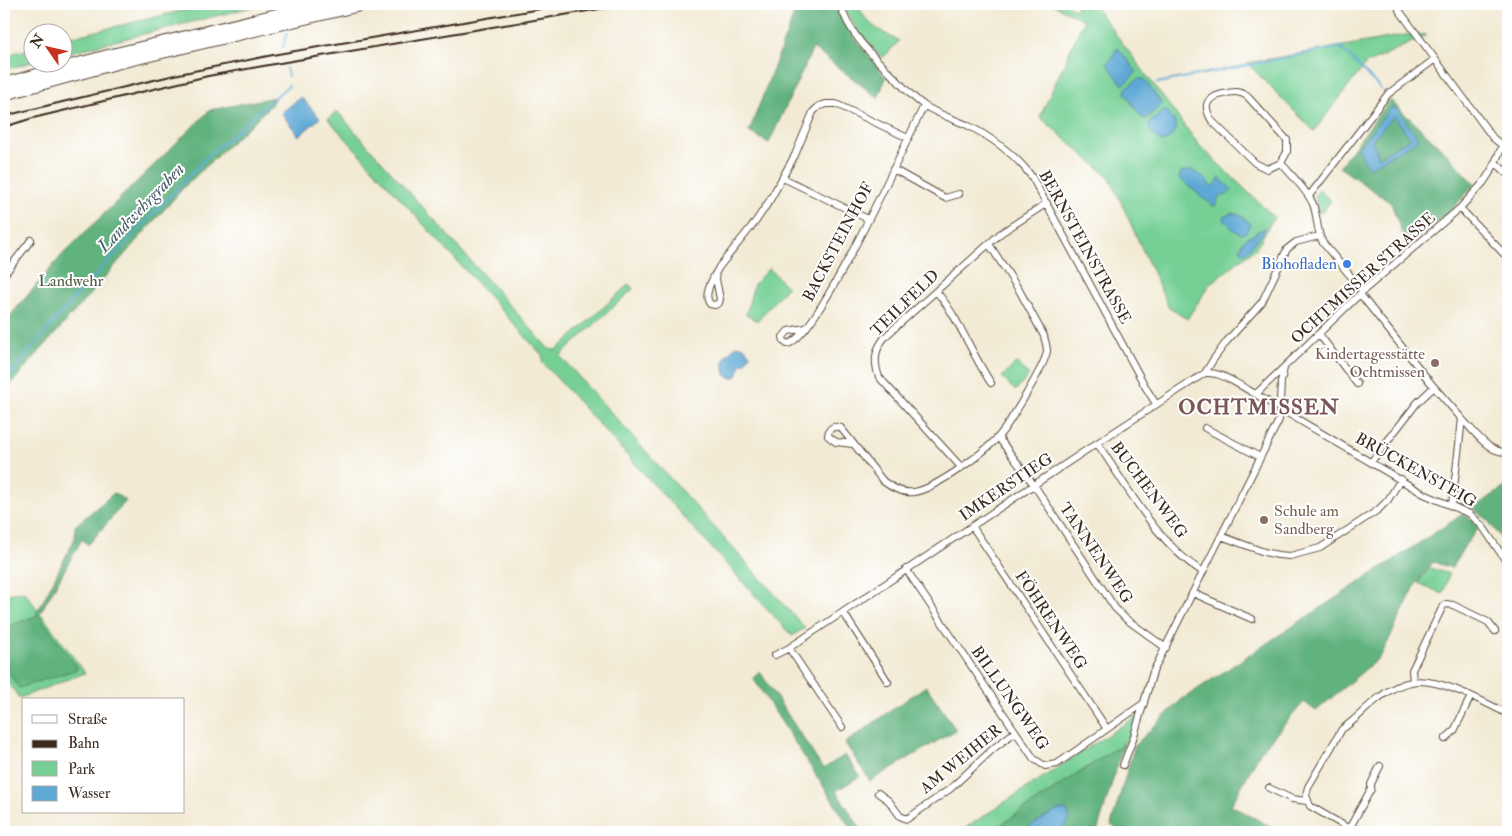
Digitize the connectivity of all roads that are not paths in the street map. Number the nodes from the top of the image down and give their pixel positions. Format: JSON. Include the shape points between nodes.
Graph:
{"nodes":[{"id":1,"x":322,"y":4,"type":"edge"},
{"id":2,"x":364,"y":4,"type":"edge"},
{"id":3,"x":840,"y":4,"type":"edge"},
{"id":4,"x":1399,"y":10,"type":"dead end"},
{"id":5,"x":1435,"y":59,"type":"junction"},
{"id":6,"x":4,"y":84,"type":"edge"},
{"id":7,"x":4,"y":94,"type":"edge"},
{"id":8,"x":924,"y":106,"type":"junction"},
{"id":9,"x":1508,"y":134,"type":"edge"},
{"id":10,"x":908,"y":138,"type":"junction"},
{"id":11,"x":1504,"y":146,"type":"junction"},
{"id":12,"x":1281,"y":163,"type":"junction"},
{"id":13,"x":1496,"y":163,"type":"junction"},
{"id":14,"x":893,"y":169,"type":"junction"},
{"id":15,"x":1508,"y":174,"type":"edge"},
{"id":16,"x":783,"y":178,"type":"junction"},
{"id":17,"x":959,"y":194,"type":"dead end"},
{"id":18,"x":1309,"y":196,"type":"junction"},
{"id":19,"x":1047,"y":203,"type":"junction"},
{"id":20,"x":1460,"y":208,"type":"junction"},
{"id":21,"x":868,"y":219,"type":"junction"},
{"id":22,"x":1319,"y":236,"type":"junction"},
{"id":23,"x":31,"y":240,"type":"dead end"},
{"id":24,"x":989,"y":244,"type":"junction"},
{"id":25,"x":1504,"y":254,"type":"dead end"},
{"id":26,"x":4,"y":274,"type":"edge"},
{"id":27,"x":715,"y":274,"type":"dead end"},
{"id":28,"x":936,"y":291,"type":"junction"},
{"id":29,"x":1362,"y":292,"type":"junction"},
{"id":30,"x":806,"y":328,"type":"dead end"},
{"id":31,"x":1319,"y":334,"type":"junction"},
{"id":32,"x":1284,"y":368,"type":"junction"},
{"id":33,"x":1205,"y":373,"type":"junction"},
{"id":34,"x":991,"y":383,"type":"dead end"},
{"id":35,"x":1357,"y":384,"type":"dead end"},
{"id":36,"x":1434,"y":387,"type":"junction"},
{"id":37,"x":1256,"y":394,"type":"junction"},
{"id":38,"x":1156,"y":404,"type":"junction"},
{"id":39,"x":1280,"y":409,"type":"junction"},
{"id":40,"x":1462,"y":419,"type":"junction"},
{"id":41,"x":1204,"y":428,"type":"dead end"},
{"id":42,"x":998,"y":437,"type":"junction"},
{"id":43,"x":1097,"y":443,"type":"junction"},
{"id":44,"x":853,"y":444,"type":"dead end"},
{"id":45,"x":1508,"y":452,"type":"edge"},
{"id":46,"x":1260,"y":457,"type":"junction"},
{"id":47,"x":1372,"y":462,"type":"junction"},
{"id":48,"x":961,"y":467,"type":"junction"},
{"id":49,"x":1401,"y":479,"type":"junction"},
{"id":50,"x":1034,"y":485,"type":"junction"},
{"id":51,"x":1452,"y":505,"type":"junction"},
{"id":52,"x":972,"y":526,"type":"junction"},
{"id":53,"x":1221,"y":536,"type":"junction"},
{"id":54,"x":1508,"y":564,"type":"edge"},
{"id":55,"x":906,"y":569,"type":"junction"},
{"id":56,"x":1203,"y":572,"type":"junction"},
{"id":57,"x":1193,"y":592,"type":"junction"},
{"id":58,"x":843,"y":612,"type":"junction"},
{"id":59,"x":1252,"y":619,"type":"dead end"},
{"id":60,"x":1495,"y":631,"type":"dead end"},
{"id":61,"x":790,"y":648,"type":"junction"},
{"id":62,"x":1166,"y":648,"type":"junction"},
{"id":63,"x":775,"y":654,"type":"dead end"},
{"id":64,"x":888,"y":682,"type":"dead end"},
{"id":65,"x":1413,"y":682,"type":"junction"},
{"id":66,"x":1471,"y":696,"type":"junction"},
{"id":67,"x":1144,"y":703,"type":"junction"},
{"id":68,"x":1508,"y":714,"type":"edge"},
{"id":69,"x":842,"y":727,"type":"dead end"},
{"id":70,"x":1107,"y":729,"type":"junction"},
{"id":71,"x":1015,"y":732,"type":"junction"},
{"id":72,"x":1445,"y":739,"type":"dead end"},
{"id":73,"x":1123,"y":765,"type":"dead end"},
{"id":74,"x":1380,"y":766,"type":"dead end"},
{"id":75,"x":1269,"y":788,"type":"dead end"},
{"id":76,"x":878,"y":793,"type":"dead end"},
{"id":77,"x":1307,"y":801,"type":"junction"},
{"id":78,"x":1352,"y":830,"type":"edge"}],
"edges":[{"from":1,"to":6,"type":"highway","via":[[112,54]]},
{"from":2,"to":7,"type":"highway","via":[[125,61]]},
{"from":3,"to":8,"type":"street","name":"BERNSTEINSTRASSE","via":[[859,41]]},
{"from":4,"to":5,"type":"street"},
{"from":5,"to":11,"type":"street","via":[[1493,138]]},
{"from":5,"to":18,"type":"street","via":[[1388,94]]},
{"from":8,"to":10,"type":"street","name":"BACKSTEINHOF"},
{"from":8,"to":19,"type":"street","name":"BERNSTEINSTRASSE","via":[[1002,145],[1023,164]]},
{"from":9,"to":11,"type":"street","name":"OCHTMISSER STRASSE"},
{"from":10,"to":14,"type":"street","name":"BACKSTEINHOF"},
{"from":10,"to":16,"type":"street","via":[[836,104],[819,106],[813,112]]},
{"from":11,"to":13,"type":"street","name":"OCHTMISSER STRASSE"},
{"from":12,"to":12,"type":"street","via":[[1287,152],[1287,140],[1247,96],[1236,91],[1208,100],[1207,113],[1212,121],[1256,162],[1267,169]]},
{"from":12,"to":18,"type":"street"},
{"from":13,"to":15,"type":"street"},
{"from":13,"to":20,"type":"street","name":"OCHTMISSER STRASSE"},
{"from":14,"to":17,"type":"street","via":[[945,198]]},
{"from":14,"to":21,"type":"street","name":"BACKSTEINHOF"},
{"from":16,"to":21,"type":"street"},
{"from":16,"to":27,"type":"street","via":[[756,222]]},
{"from":18,"to":22,"type":"street","via":[[1316,213]]},
{"from":19,"to":24,"type":"street","name":"TEILFELD"},
{"from":19,"to":38,"type":"street","name":"BERNSTEINSTRASSE"},
{"from":20,"to":25,"type":"street"},
{"from":20,"to":29,"type":"street","name":"OCHTMISSER STRASSE"},
{"from":21,"to":30,"type":"street","name":"BACKSTEINHOF","via":[[830,293]]},
{"from":22,"to":29,"type":"street"},
{"from":22,"to":33,"type":"street","via":[[1296,242],[1287,249],[1262,302],[1227,341]]},
{"from":23,"to":26,"type":"street"},
{"from":24,"to":28,"type":"street","name":"TEILFELD"},
{"from":24,"to":42,"type":"street","via":[[1044,336],[1047,352],[1037,376]]},
{"from":28,"to":34,"type":"street","via":[[951,311]]},
{"from":28,"to":48,"type":"street","name":"TEILFELD","via":[[881,341],[875,360],[880,377]]},
{"from":29,"to":31,"type":"street","name":"OCHTMISSER STRASSE"},
{"from":29,"to":36,"type":"street"},
{"from":31,"to":32,"type":"street","name":"OCHTMISSER STRASSE"},
{"from":31,"to":35,"type":"street"},
{"from":32,"to":37,"type":"street","name":"OCHTMISSER STRASSE"},
{"from":32,"to":39,"type":"street"},
{"from":33,"to":37,"type":"street","via":[[1213,372]]},
{"from":33,"to":38,"type":"street","name":"IMKERSTIEG"},
{"from":36,"to":40,"type":"street"},
{"from":36,"to":47,"type":"street","via":[[1417,403]]},
{"from":37,"to":39,"type":"street","name":"BRÜCKENSTEIG"},
{"from":38,"to":43,"type":"street","name":"IMKERSTIEG"},
{"from":39,"to":46,"type":"street","via":[[1279,420]]},
{"from":39,"to":47,"type":"street","name":"BRÜCKENSTEIG"},
{"from":40,"to":45,"type":"street","via":[[1490,447]]},
{"from":40,"to":51,"type":"street"},
{"from":41,"to":46,"type":"street"},
{"from":42,"to":48,"type":"street"},
{"from":42,"to":50,"type":"street","name":"TANNENWEG"},
{"from":43,"to":50,"type":"street","name":"IMKERSTIEG"},
{"from":43,"to":56,"type":"street","name":"BUCHENWEG","via":[[1153,524],[1176,551]]},
{"from":44,"to":48,"type":"street","via":[[883,482],[901,492],[923,490]]},
{"from":46,"to":53,"type":"street"},
{"from":47,"to":49,"type":"street","name":"BRÜCKENSTEIG"},
{"from":49,"to":51,"type":"street","name":"BRÜCKENSTEIG","via":[[1424,494]]},
{"from":49,"to":53,"type":"street","via":[[1384,505],[1320,548],[1290,556],[1278,555]]},
{"from":50,"to":52,"type":"street","name":"IMKERSTIEG"},
{"from":50,"to":62,"type":"street","name":"TANNENWEG","via":[[1115,608]]},
{"from":51,"to":54,"type":"street","name":"BRÜCKENSTEIG","via":[[1470,514],[1483,527]]},
{"from":52,"to":55,"type":"street","name":"IMKERSTIEG"},
{"from":52,"to":70,"type":"street","name":"FÖHRENWEG"},
{"from":53,"to":56,"type":"street"},
{"from":55,"to":58,"type":"street","name":"IMKERSTIEG"},
{"from":55,"to":71,"type":"street","name":"BILLUNGWEG"},
{"from":56,"to":57,"type":"street"},
{"from":57,"to":59,"type":"street"},
{"from":57,"to":62,"type":"street"},
{"from":58,"to":61,"type":"street","name":"IMKERSTIEG"},
{"from":58,"to":64,"type":"street"},
{"from":60,"to":65,"type":"street","via":[[1488,622],[1446,604],[1412,670]]},
{"from":61,"to":63,"type":"street","name":"IMKERSTIEG"},
{"from":61,"to":69,"type":"street"},
{"from":62,"to":67,"type":"street","via":[[1153,672]]},
{"from":65,"to":66,"type":"street","via":[[1446,686]]},
{"from":65,"to":77,"type":"street","via":[[1385,693],[1342,728],[1308,788]]},
{"from":66,"to":68,"type":"street"},
{"from":66,"to":72,"type":"street","via":[[1454,731]]},
{"from":67,"to":70,"type":"street","name":"BILLUNGWEG"},
{"from":67,"to":73,"type":"street"},
{"from":70,"to":71,"type":"street","name":"BILLUNGWEG","via":[[1050,766],[1034,759]]},
{"from":71,"to":76,"type":"street","name":"AM WEIHER","via":[[950,789],[906,819]]},
{"from":74,"to":78,"type":"street"},
{"from":75,"to":77,"type":"street","via":[[1292,799]]},
{"from":77,"to":78,"type":"street","via":[[1317,811]]}]}
